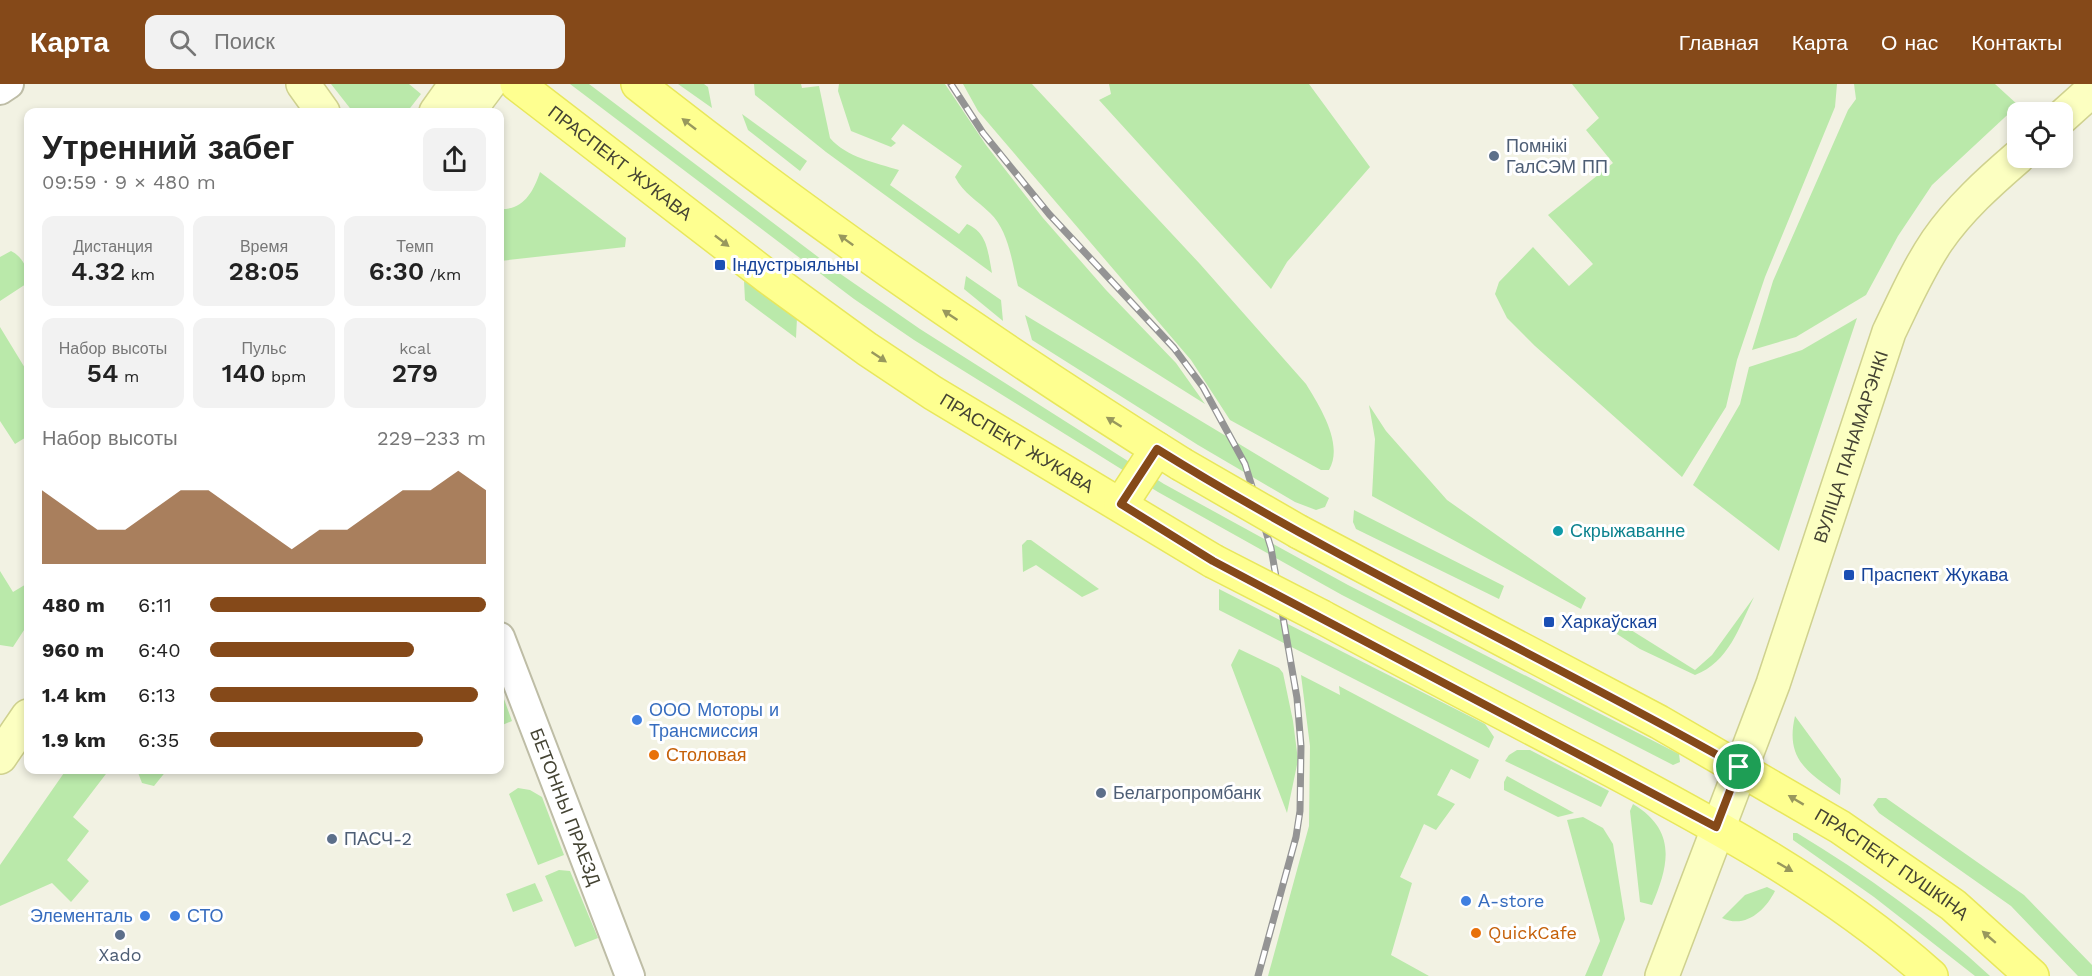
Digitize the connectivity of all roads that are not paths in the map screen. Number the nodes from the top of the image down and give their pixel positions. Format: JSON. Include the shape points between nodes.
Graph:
{"nodes":[{"id":1,"x":9,"y":84,"type":"edge"},
{"id":2,"x":303,"y":84,"type":"edge"},
{"id":3,"x":456,"y":84,"type":"edge"},
{"id":4,"x":489,"y":84,"type":"edge"},
{"id":5,"x":638,"y":84,"type":"edge"},
{"id":6,"x":0,"y":90,"type":"edge"},
{"id":7,"x":2092,"y":90,"type":"edge"},
{"id":8,"x":530,"y":94,"type":"edge"},
{"id":9,"x":2073,"y":107,"type":"edge"},
{"id":10,"x":320,"y":108,"type":"edge"},
{"id":11,"x":439,"y":108,"type":"edge"},
{"id":12,"x":471,"y":108,"type":"edge"},
{"id":13,"x":2007,"y":166,"type":"edge"},
{"id":14,"x":1169,"y":456,"type":"junction"},
{"id":15,"x":1121,"y":504,"type":"junction"},
{"id":16,"x":504,"y":647,"type":"edge"},
{"id":17,"x":24,"y":722,"type":"edge"},
{"id":18,"x":0,"y":757,"type":"edge"},
{"id":19,"x":1739,"y":767,"type":"junction"},
{"id":20,"x":1716,"y":827,"type":"junction"},
{"id":21,"x":630,"y":976,"type":"edge"},
{"id":22,"x":1662,"y":976,"type":"edge"},
{"id":23,"x":1931,"y":976,"type":"edge"},
{"id":24,"x":2032,"y":976,"type":"edge"}],
"edges":[{"from":1,"to":6,"type":"street"},
{"from":2,"to":10,"type":"main road"},
{"from":3,"to":11,"type":"main road"},
{"from":4,"to":12,"type":"main road"},
{"from":14,"to":5,"type":"main road","one_way":true,"via":[[1013,358],[910,287],[737,162]]},
{"from":7,"to":9,"type":"main road"},
{"from":8,"to":15,"type":"main road","name":"ПРАСПЕКТ ЖУКАВА","one_way":true,"via":[[867,349],[933,393]]},
{"from":13,"to":19,"type":"main road","name":"ВУЛІЦА ПАНАМАРЭНКІ","via":[[1982,188],[1937,241],[1889,332],[1773,684]]},
{"from":14,"to":15,"type":"main road"},
{"from":14,"to":19,"type":"main road","bridge":true,"via":[[1299,532]]},
{"from":15,"to":20,"type":"main road","name":"ПРАСПЕКТ ЖУКАВА","bridge":true,"via":[[1213,561]]},
{"from":16,"to":21,"type":"street","name":"БЕТОННЫ ПРАЕЗД"},
{"from":17,"to":18,"type":"main road"},
{"from":19,"to":20,"type":"main road","name":"ВУЛІЦА ПАНАМАРЭНКІ"},
{"from":24,"to":19,"type":"main road","name":"ПРАСПЕКТ ПУШКІНА","one_way":true,"via":[[1953,905],[1840,827]]},
{"from":20,"to":22,"type":"main road","name":"ВУЛІЦА ПАНАМАРЭНКІ"},
{"from":20,"to":23,"type":"main road","one_way":true,"via":[[1806,880]]}]}
